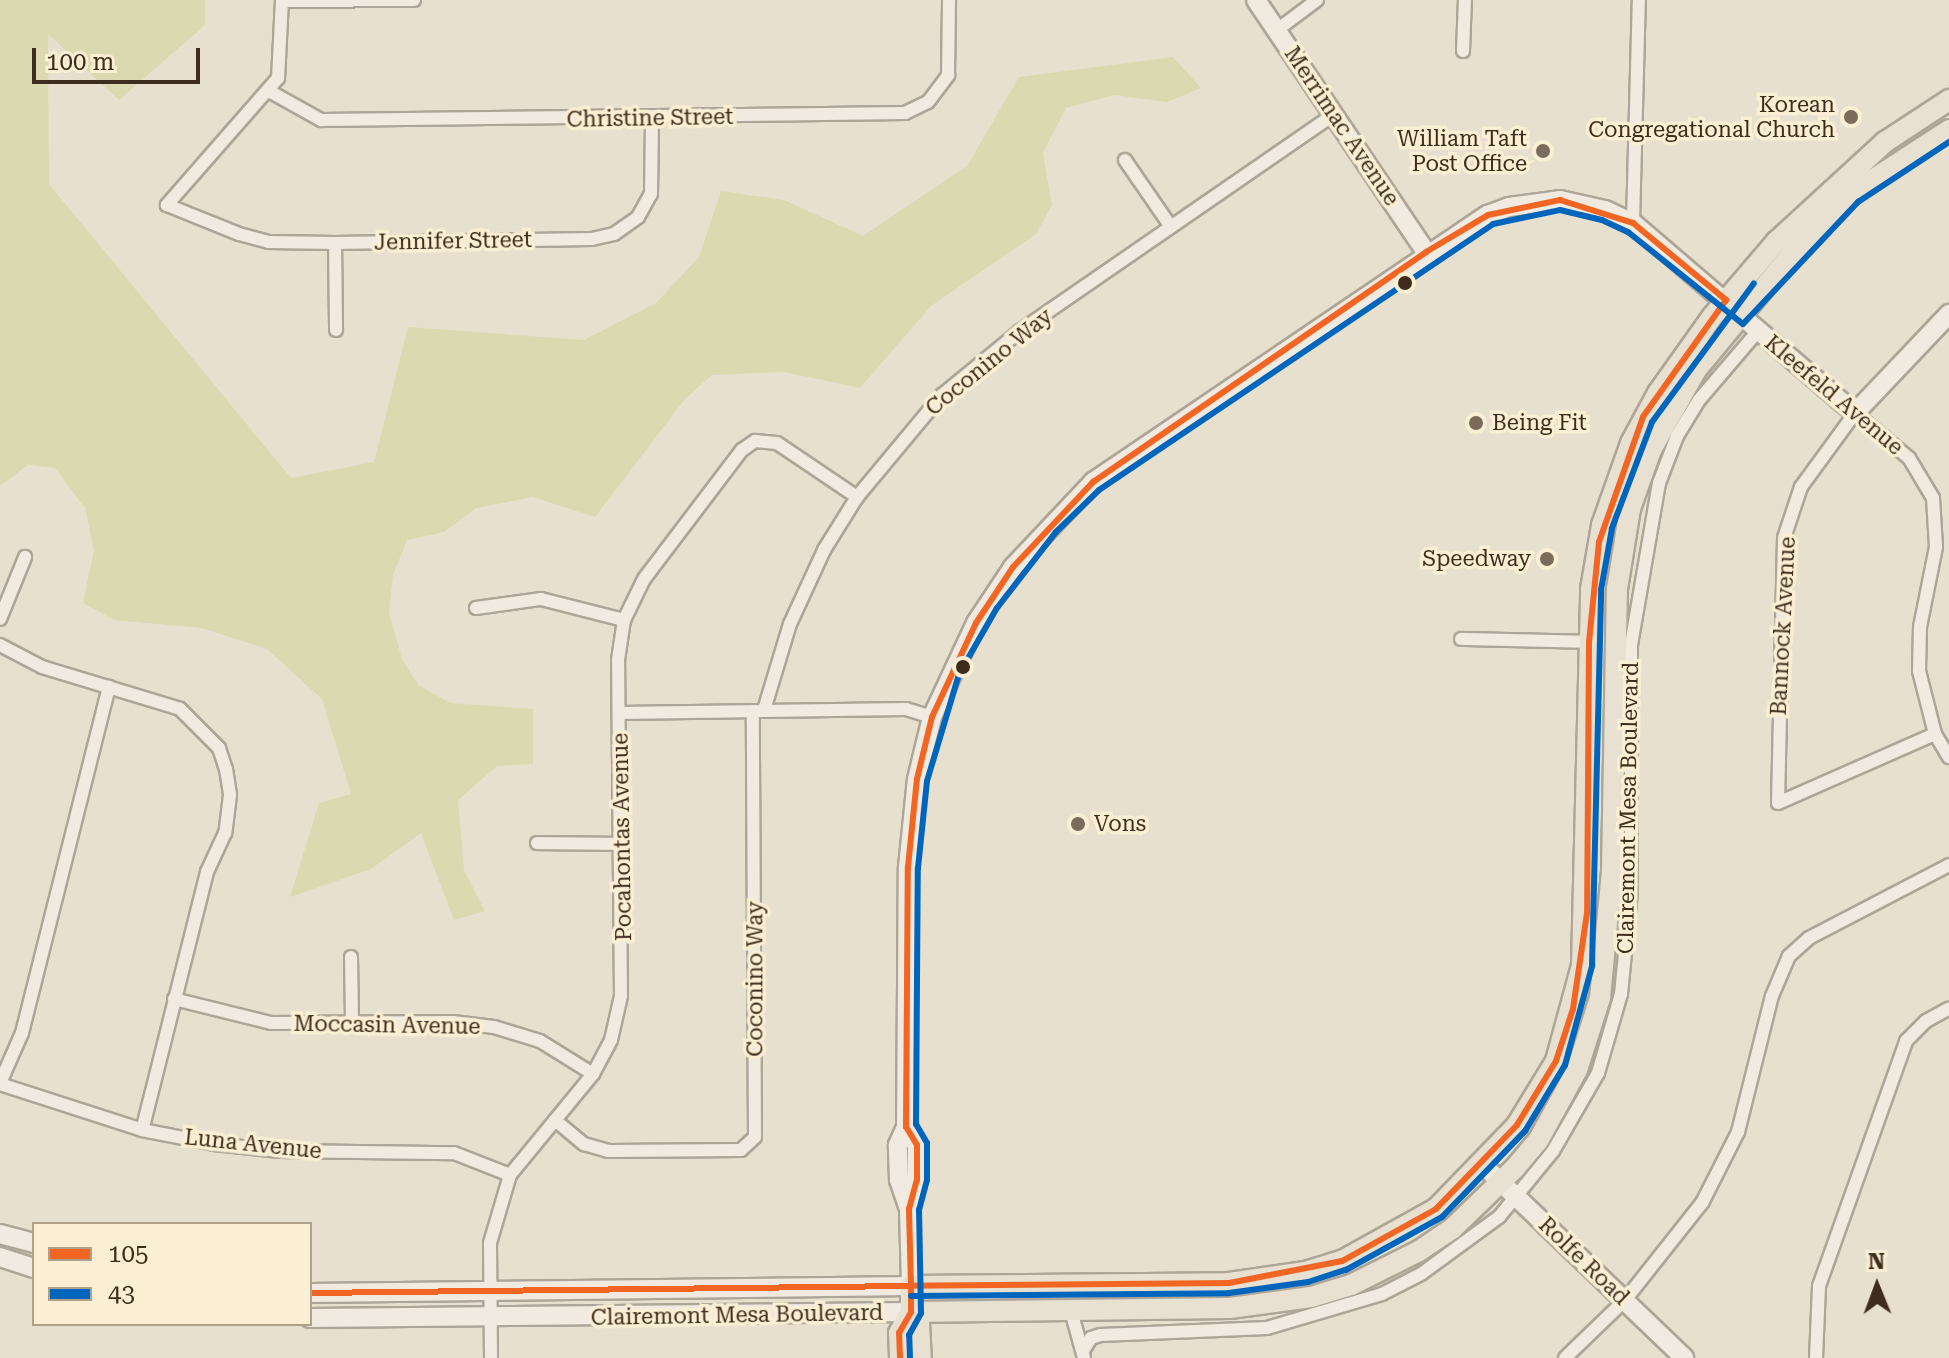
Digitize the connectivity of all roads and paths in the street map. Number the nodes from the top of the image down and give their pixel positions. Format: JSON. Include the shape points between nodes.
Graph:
{"nodes":[{"id":1,"x":414,"y":0,"type":"edge"},
{"id":2,"x":949,"y":0,"type":"edge"},
{"id":3,"x":1256,"y":0,"type":"edge"},
{"id":4,"x":1317,"y":0,"type":"edge"},
{"id":5,"x":1465,"y":0,"type":"edge"},
{"id":6,"x":1639,"y":0,"type":"edge"},
{"id":7,"x":282,"y":1,"type":"edge"},
{"id":8,"x":1277,"y":30,"type":"junction"},
{"id":9,"x":1463,"y":51,"type":"dead end"},
{"id":10,"x":269,"y":91,"type":"junction"},
{"id":11,"x":1949,"y":100,"type":"edge"},
{"id":12,"x":1333,"y":115,"type":"junction"},
{"id":13,"x":652,"y":118,"type":"junction"},
{"id":14,"x":1949,"y":130,"type":"edge"},
{"id":15,"x":1125,"y":160,"type":"dead end"},
{"id":16,"x":1633,"y":223,"type":"junction"},
{"id":17,"x":1171,"y":227,"type":"junction"},
{"id":18,"x":335,"y":243,"type":"junction"},
{"id":19,"x":1426,"y":252,"type":"junction"},
{"id":20,"x":1734,"y":307,"type":"junction"},
{"id":21,"x":1949,"y":314,"type":"edge"},
{"id":22,"x":336,"y":330,"type":"dead end"},
{"id":23,"x":1758,"y":331,"type":"junction"},
{"id":24,"x":1855,"y":413,"type":"junction"},
{"id":25,"x":857,"y":497,"type":"junction"},
{"id":26,"x":25,"y":557,"type":"dead end"},
{"id":27,"x":476,"y":608,"type":"dead end"},
{"id":28,"x":0,"y":619,"type":"edge"},
{"id":29,"x":624,"y":620,"type":"junction"},
{"id":30,"x":1461,"y":639,"type":"dead end"},
{"id":31,"x":1589,"y":642,"type":"junction"},
{"id":32,"x":0,"y":645,"type":"edge"},
{"id":33,"x":1613,"y":676,"type":"junction"},
{"id":34,"x":109,"y":687,"type":"junction"},
{"id":35,"x":759,"y":710,"type":"junction"},
{"id":36,"x":620,"y":713,"type":"junction"},
{"id":37,"x":932,"y":717,"type":"junction"},
{"id":38,"x":1935,"y":734,"type":"junction"},
{"id":39,"x":1949,"y":757,"type":"edge"},
{"id":40,"x":537,"y":843,"type":"dead end"},
{"id":41,"x":622,"y":844,"type":"junction"},
{"id":42,"x":1949,"y":865,"type":"edge"},
{"id":43,"x":351,"y":957,"type":"dead end"},
{"id":44,"x":174,"y":999,"type":"junction"},
{"id":45,"x":1949,"y":1008,"type":"edge"},
{"id":46,"x":352,"y":1023,"type":"junction"},
{"id":47,"x":593,"y":1074,"type":"junction"},
{"id":48,"x":0,"y":1084,"type":"edge"},
{"id":49,"x":555,"y":1120,"type":"junction"},
{"id":50,"x":142,"y":1130,"type":"junction"},
{"id":51,"x":1483,"y":1165,"type":"junction"},
{"id":52,"x":510,"y":1175,"type":"junction"},
{"id":53,"x":1502,"y":1182,"type":"junction"},
{"id":54,"x":1519,"y":1198,"type":"junction"},
{"id":55,"x":0,"y":1234,"type":"edge"},
{"id":56,"x":32,"y":1242,"type":"edge"},
{"id":57,"x":0,"y":1257,"type":"edge"},
{"id":58,"x":32,"y":1267,"type":"edge"},
{"id":59,"x":911,"y":1286,"type":"junction"},
{"id":60,"x":489,"y":1292,"type":"junction"},
{"id":61,"x":312,"y":1293,"type":"edge"},
{"id":62,"x":1625,"y":1300,"type":"junction"},
{"id":63,"x":1071,"y":1311,"type":"junction"},
{"id":64,"x":911,"y":1312,"type":"junction"},
{"id":65,"x":312,"y":1318,"type":"edge"},
{"id":66,"x":490,"y":1318,"type":"junction"},
{"id":67,"x":1084,"y":1354,"type":"edge"},
{"id":68,"x":491,"y":1358,"type":"edge"},
{"id":69,"x":900,"y":1358,"type":"edge"},
{"id":70,"x":921,"y":1358,"type":"edge"},
{"id":71,"x":1565,"y":1358,"type":"edge"},
{"id":72,"x":1684,"y":1358,"type":"edge"},
{"id":73,"x":1816,"y":1358,"type":"edge"}],
"edges":[{"from":1,"to":7,"type":"street"},
{"from":2,"to":13,"type":"street","name":"Christine Street","via":[[948,75],[928,102],[905,113]]},
{"from":3,"to":8,"type":"main road","name":"Merrimac Avenue"},
{"from":4,"to":8,"type":"street"},
{"from":5,"to":9,"type":"street"},
{"from":6,"to":16,"type":"street"},
{"from":7,"to":10,"type":"street","via":[[283,64]]},
{"from":8,"to":12,"type":"main road","name":"Merrimac Avenue"},
{"from":10,"to":13,"type":"street","name":"Christine Street","via":[[321,120]]},
{"from":10,"to":18,"type":"street","name":"Jennifer Street","via":[[167,205],[269,242]]},
{"from":11,"to":20,"type":"main road","name":"Clairemont Mesa Boulevard","via":[[1891,137],[1831,187]]},
{"from":12,"to":17,"type":"street","name":"Coconino Way"},
{"from":12,"to":19,"type":"main road","name":"Merrimac Avenue"},
{"from":13,"to":18,"type":"street","name":"Jennifer Street","via":[[651,194],[638,217],[614,234],[592,239]]},
{"from":14,"to":20,"type":"main road","name":"Clairemont Mesa Boulevard","via":[[1851,194]]},
{"from":15,"to":17,"type":"street"},
{"from":16,"to":19,"type":"main road","name":"Kleefeld Avenue","via":[[1560,200],[1534,202],[1488,215]]},
{"from":16,"to":20,"type":"main road","name":"Kleefeld Avenue"},
{"from":17,"to":25,"type":"street","name":"Coconino Way","via":[[1020,331],[942,395]]},
{"from":18,"to":22,"type":"street"},
{"from":19,"to":37,"type":"main road","name":"Kleefeld Avenue","via":[[1093,482],[1058,514],[976,623]]},
{"from":20,"to":23,"type":"main road","name":"Kleefeld Avenue"},
{"from":20,"to":31,"type":"main road","name":"Clairemont Mesa Boulevard","via":[[1658,393],[1631,443],[1600,534]]},
{"from":20,"to":33,"type":"main road","name":"Clairemont Mesa Boulevard","via":[[1675,401],[1636,494],[1617,589]]},
{"from":21,"to":24,"type":"main road","name":"Bannock Avenue"},
{"from":23,"to":24,"type":"main road","name":"Kleefeld Avenue"},
{"from":23,"to":54,"type":"street","name":"Clairemont Mesa Boulevard","via":[[1699,400],[1677,436],[1659,483],[1631,645],[1631,892],[1621,994],[1593,1083]]},
{"from":24,"to":38,"type":"street","name":"Kleefeld Avenue","via":[[1909,458],[1933,498],[1936,547],[1920,627],[1919,671]]},
{"from":24,"to":38,"type":"street","name":"Bannock Avenue","via":[[1801,487],[1784,538],[1778,803]]},
{"from":25,"to":29,"type":"street","name":"Pocahontas Avenue","via":[[777,443],[755,441],[742,450],[644,579]]},
{"from":25,"to":35,"type":"street","name":"Coconino Way","via":[[824,550]]},
{"from":26,"to":28,"type":"street"},
{"from":27,"to":29,"type":"street","via":[[541,599]]},
{"from":29,"to":36,"type":"street","name":"Pocahontas Avenue","via":[[618,660]]},
{"from":30,"to":31,"type":"street"},
{"from":31,"to":33,"type":"main road"},
{"from":31,"to":51,"type":"main road","name":"Clairemont Mesa Boulevard","via":[[1582,965],[1556,1061],[1517,1125]]},
{"from":32,"to":34,"type":"street","via":[[42,667]]},
{"from":33,"to":53,"type":"main road","name":"Clairemont Mesa Boulevard","via":[[1612,871],[1600,998],[1577,1070],[1538,1141]]},
{"from":34,"to":44,"type":"street","via":[[180,709],[207,733],[219,748],[230,795],[225,833],[207,872]]},
{"from":34,"to":48,"type":"street","via":[[22,1033]]},
{"from":35,"to":36,"type":"street"},
{"from":35,"to":37,"type":"street","via":[[906,709]]},
{"from":35,"to":49,"type":"street","name":"Coconino Way","via":[[756,1127],[750,1145],[741,1150],[593,1148]]},
{"from":36,"to":41,"type":"street","name":"Pocahontas Avenue"},
{"from":37,"to":59,"type":"main road","name":"Kleefeld Avenue","via":[[917,779],[908,867],[906,1127],[917,1145],[917,1180],[909,1209]]},
{"from":38,"to":39,"type":"street","name":"Kleefeld Avenue"},
{"from":40,"to":41,"type":"street"},
{"from":41,"to":47,"type":"street","name":"Pocahontas Avenue","via":[[621,996],[611,1040]]},
{"from":42,"to":62,"type":"street","via":[[1809,938],[1789,956],[1772,996],[1738,1132],[1702,1203]]},
{"from":43,"to":46,"type":"street"},
{"from":44,"to":46,"type":"street","name":"Moccasin Avenue","via":[[271,1023]]},
{"from":44,"to":50,"type":"street"},
{"from":45,"to":73,"type":"street","via":[[1906,1041],[1819,1286]]},
{"from":46,"to":47,"type":"street","name":"Moccasin Avenue","via":[[494,1027],[540,1041]]},
{"from":47,"to":49,"type":"street","name":"Pocahontas Avenue"},
{"from":48,"to":50,"type":"street","name":"Luna Avenue"},
{"from":49,"to":52,"type":"street","name":"Pocahontas Avenue"},
{"from":50,"to":52,"type":"street","name":"Luna Avenue","via":[[280,1151],[454,1153]]},
{"from":51,"to":53,"type":"main road","name":"Rolfe Road"},
{"from":51,"to":59,"type":"main road","name":"Clairemont Mesa Boulevard","via":[[1406,1229],[1342,1261],[1305,1272],[1229,1283]]},
{"from":52,"to":60,"type":"street","name":"Pocahontas Avenue","via":[[490,1243]]},
{"from":53,"to":54,"type":"main road","name":"Rolfe Road"},
{"from":53,"to":63,"type":"main road","name":"Clairemont Mesa Boulevard","via":[[1419,1251],[1351,1285],[1311,1297],[1230,1308]]},
{"from":54,"to":62,"type":"main road","name":"Rolfe Road"},
{"from":54,"to":67,"type":"street","name":"Clairemont Mesa Boulevard","via":[[1459,1249],[1382,1294],[1267,1328],[1101,1335],[1091,1338]]},
{"from":55,"to":56,"type":"main road"},
{"from":57,"to":58,"type":"main road"},
{"from":59,"to":60,"type":"main road","name":"Clairemont Mesa Boulevard"},
{"from":59,"to":64,"type":"main road"},
{"from":60,"to":61,"type":"main road","name":"Clairemont Mesa Boulevard"},
{"from":60,"to":66,"type":"street","name":"Pocahontas Avenue"},
{"from":62,"to":71,"type":"street"},
{"from":62,"to":72,"type":"main road","name":"Rolfe Road"},
{"from":63,"to":64,"type":"main road","name":"Clairemont Mesa Boulevard"},
{"from":63,"to":67,"type":"street"},
{"from":64,"to":66,"type":"main road","name":"Clairemont Mesa Boulevard"},
{"from":64,"to":69,"type":"main road","via":[[899,1333]]},
{"from":64,"to":70,"type":"main road","via":[[920,1331]]},
{"from":65,"to":66,"type":"main road","name":"Clairemont Mesa Boulevard"},
{"from":66,"to":68,"type":"street","name":"Pocahontas Avenue"}]}
